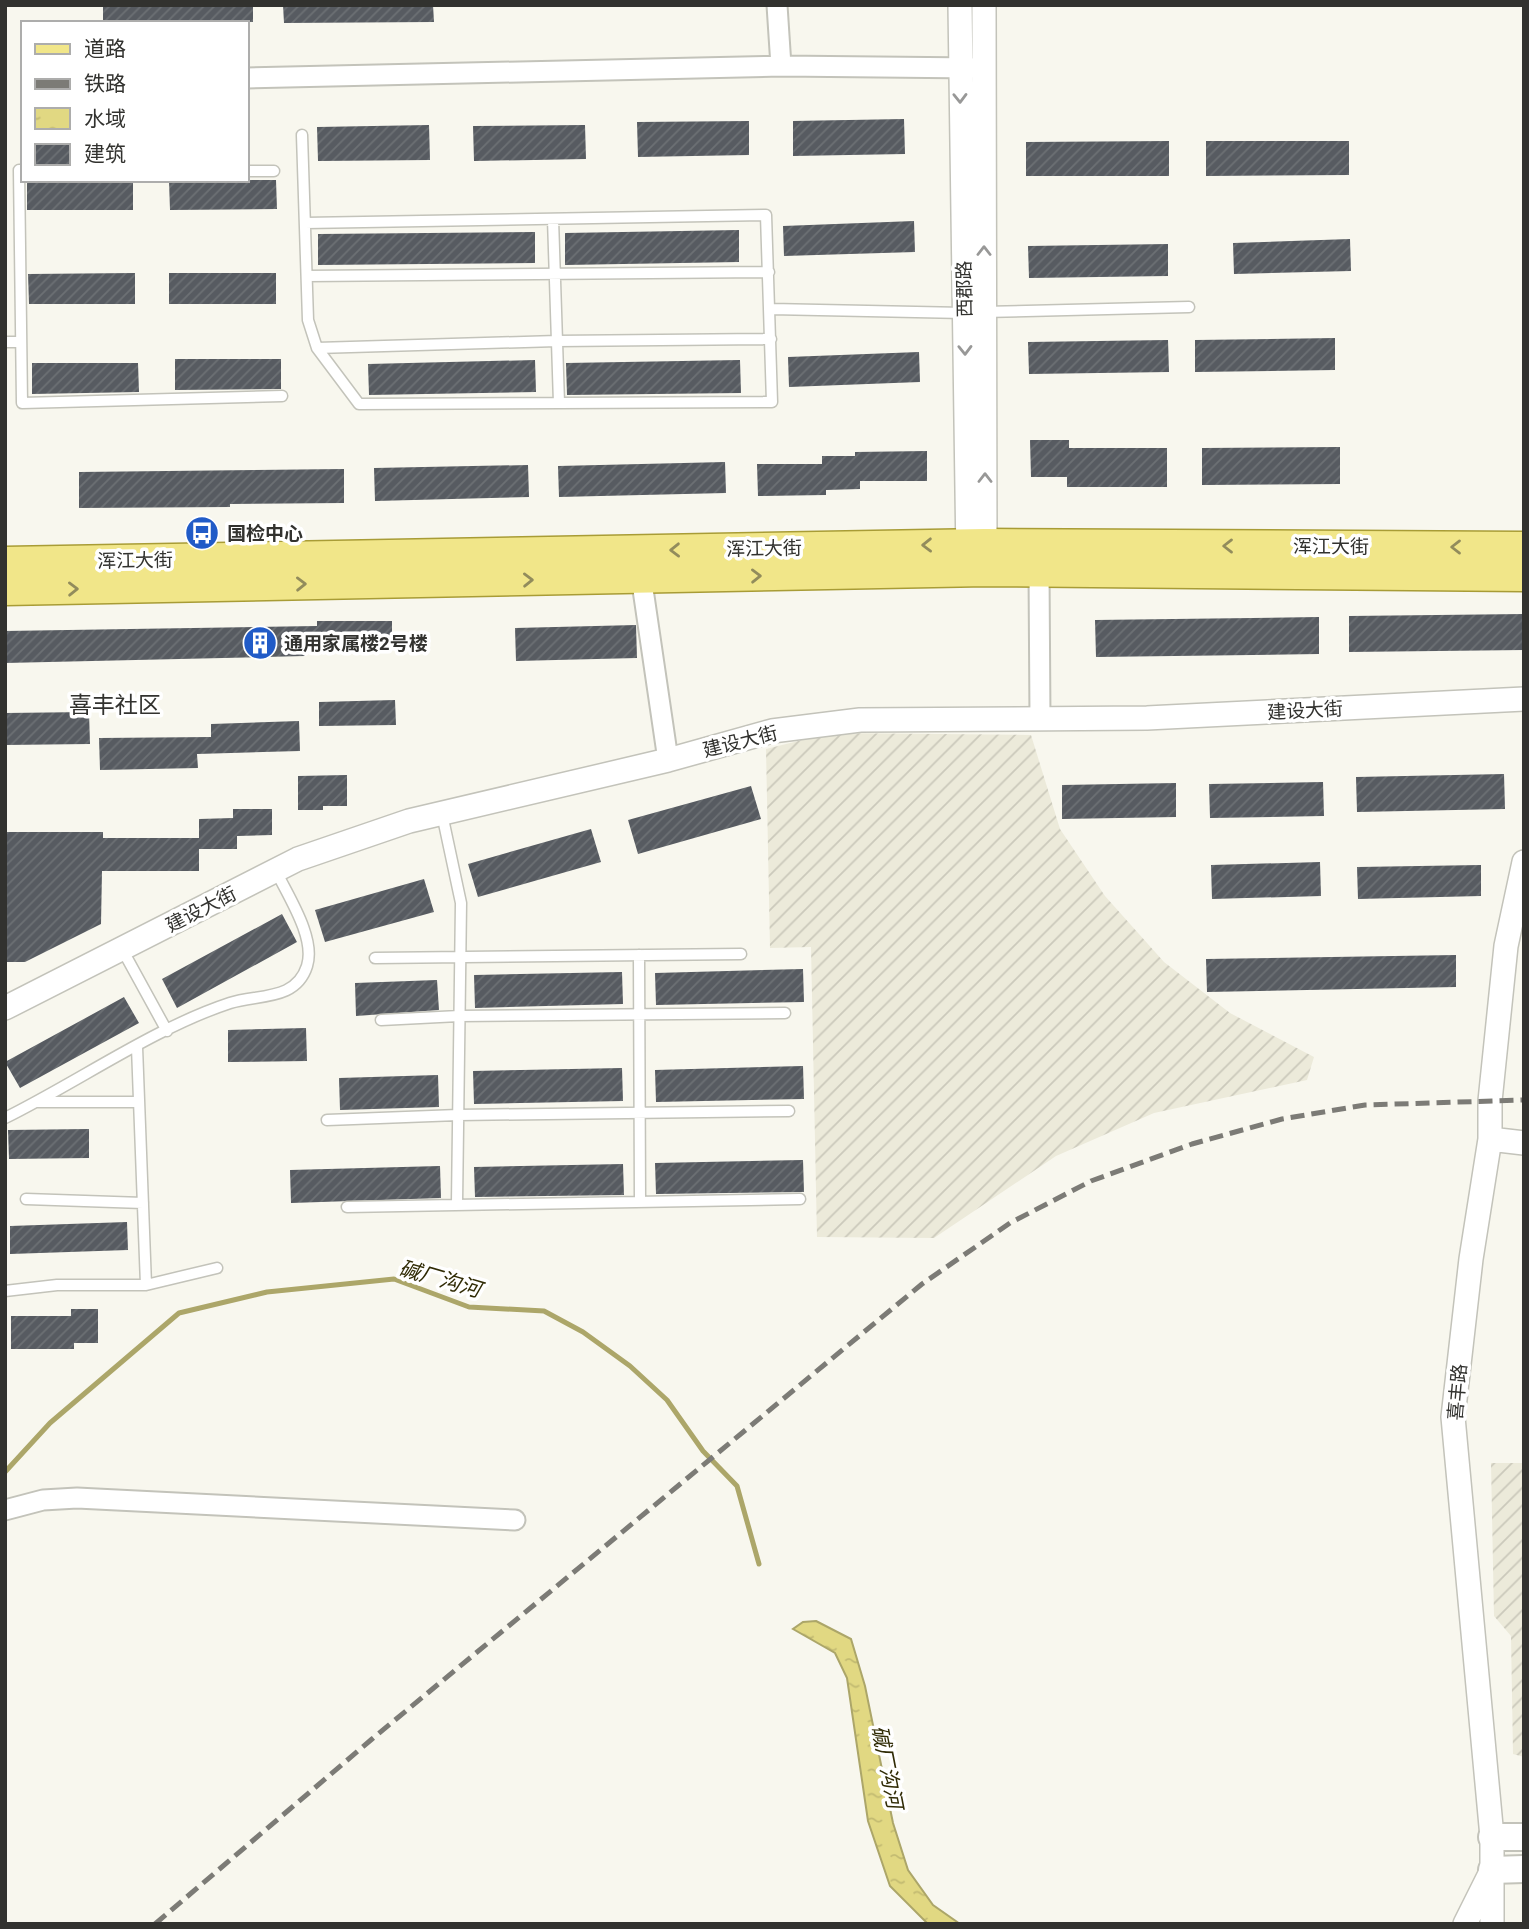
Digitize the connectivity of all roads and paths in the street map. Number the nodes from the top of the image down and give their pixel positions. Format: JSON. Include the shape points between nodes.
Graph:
{"nodes":[{"id":1,"x":777,"y":5,"type":"edge"},
{"id":2,"x":960,"y":5,"type":"edge"},
{"id":3,"x":984,"y":5,"type":"edge"},
{"id":4,"x":781,"y":66,"type":"junction"},
{"id":5,"x":984,"y":67,"type":"junction"},
{"id":6,"x":960,"y":68,"type":"junction"},
{"id":7,"x":248,"y":78,"type":"edge"},
{"id":8,"x":302,"y":135,"type":"dead end"},
{"id":9,"x":21,"y":170,"type":"edge"},
{"id":10,"x":248,"y":171,"type":"edge"},
{"id":11,"x":274,"y":171,"type":"dead end"},
{"id":12,"x":553,"y":219,"type":"junction"},
{"id":13,"x":304,"y":223,"type":"junction"},
{"id":14,"x":769,"y":272,"type":"junction"},
{"id":15,"x":554,"y":274,"type":"junction"},
{"id":16,"x":307,"y":276,"type":"junction"},
{"id":17,"x":1189,"y":307,"type":"dead end"},
{"id":18,"x":771,"y":309,"type":"junction"},
{"id":19,"x":974,"y":313,"type":"junction"},
{"id":20,"x":771,"y":339,"type":"junction"},
{"id":21,"x":557,"y":341,"type":"junction"},
{"id":22,"x":5,"y":342,"type":"edge"},
{"id":23,"x":21,"y":342,"type":"junction"},
{"id":24,"x":317,"y":348,"type":"junction"},
{"id":25,"x":282,"y":396,"type":"dead end"},
{"id":26,"x":559,"y":403,"type":"junction"},
{"id":27,"x":1524,"y":547,"type":"edge"},
{"id":28,"x":977,"y":558,"type":"junction"},
{"id":29,"x":5,"y":562,"type":"edge"},
{"id":30,"x":640,"y":565,"type":"junction"},
{"id":31,"x":1039,"y":571,"type":"junction"},
{"id":32,"x":1524,"y":576,"type":"edge"},
{"id":33,"x":5,"y":590,"type":"edge"},
{"id":34,"x":1524,"y":699,"type":"edge"},
{"id":35,"x":1040,"y":719,"type":"junction"},
{"id":36,"x":668,"y":760,"type":"junction"},
{"id":37,"x":442,"y":813,"type":"junction"},
{"id":38,"x":1524,"y":862,"type":"edge"},
{"id":39,"x":276,"y":871,"type":"junction"},
{"id":40,"x":122,"y":949,"type":"junction"},
{"id":41,"x":741,"y":954,"type":"dead end"},
{"id":42,"x":639,"y":955,"type":"junction"},
{"id":43,"x":460,"y":956,"type":"junction"},
{"id":44,"x":375,"y":958,"type":"dead end"},
{"id":45,"x":5,"y":1008,"type":"edge"},
{"id":46,"x":785,"y":1013,"type":"dead end"},
{"id":47,"x":639,"y":1014,"type":"junction"},
{"id":48,"x":459,"y":1016,"type":"junction"},
{"id":49,"x":381,"y":1020,"type":"dead end"},
{"id":50,"x":167,"y":1031,"type":"junction"},
{"id":51,"x":137,"y":1047,"type":"junction"},
{"id":52,"x":36,"y":1102,"type":"junction"},
{"id":53,"x":139,"y":1102,"type":"junction"},
{"id":54,"x":789,"y":1111,"type":"dead end"},
{"id":55,"x":640,"y":1113,"type":"junction"},
{"id":56,"x":458,"y":1115,"type":"junction"},
{"id":57,"x":5,"y":1118,"type":"edge"},
{"id":58,"x":327,"y":1120,"type":"dead end"},
{"id":59,"x":1490,"y":1139,"type":"junction"},
{"id":60,"x":1524,"y":1143,"type":"edge"},
{"id":61,"x":26,"y":1199,"type":"dead end"},
{"id":62,"x":800,"y":1199,"type":"dead end"},
{"id":63,"x":640,"y":1201,"type":"junction"},
{"id":64,"x":143,"y":1203,"type":"junction"},
{"id":65,"x":457,"y":1203,"type":"junction"},
{"id":66,"x":347,"y":1207,"type":"dead end"},
{"id":67,"x":217,"y":1268,"type":"dead end"},
{"id":68,"x":146,"y":1285,"type":"junction"},
{"id":69,"x":5,"y":1291,"type":"edge"},
{"id":70,"x":5,"y":1510,"type":"edge"},
{"id":71,"x":515,"y":1520,"type":"dead end"},
{"id":72,"x":1492,"y":1837,"type":"junction"},
{"id":73,"x":1524,"y":1837,"type":"edge"},
{"id":74,"x":1524,"y":1869,"type":"edge"},
{"id":75,"x":1492,"y":1870,"type":"junction"},
{"id":76,"x":1465,"y":1924,"type":"edge"},
{"id":77,"x":1492,"y":1924,"type":"edge"}],
"edges":[{"from":1,"to":4,"type":"street"},
{"from":2,"to":6,"type":"street","name":"西郡路"},
{"from":3,"to":5,"type":"street","name":"西郡路"},
{"from":4,"to":6,"type":"street"},
{"from":4,"to":7,"type":"street"},
{"from":5,"to":6,"type":"street"},
{"from":19,"to":5,"type":"street","name":"西郡路","one_way":true},
{"from":6,"to":19,"type":"street","name":"西郡路","one_way":true},
{"from":8,"to":13,"type":"lane"},
{"from":9,"to":23,"type":"lane"},
{"from":10,"to":11,"type":"lane"},
{"from":12,"to":13,"type":"lane"},
{"from":12,"to":14,"type":"lane","via":[[766,215]]},
{"from":12,"to":15,"type":"lane"},
{"from":13,"to":16,"type":"lane"},
{"from":14,"to":15,"type":"lane"},
{"from":14,"to":18,"type":"lane"},
{"from":15,"to":16,"type":"lane"},
{"from":15,"to":21,"type":"lane"},
{"from":16,"to":24,"type":"lane","via":[[308,320]]},
{"from":17,"to":19,"type":"lane"},
{"from":18,"to":19,"type":"lane"},
{"from":18,"to":20,"type":"lane"},
{"from":19,"to":28,"type":"street","name":"西郡路"},
{"from":20,"to":21,"type":"lane"},
{"from":20,"to":26,"type":"lane","via":[[772,402]]},
{"from":21,"to":24,"type":"lane"},
{"from":21,"to":26,"type":"lane"},
{"from":22,"to":23,"type":"lane"},
{"from":23,"to":25,"type":"lane","via":[[22,403]]},
{"from":24,"to":26,"type":"lane","via":[[359,404]]},
{"from":27,"to":28,"type":"main road","name":"浑江大街","one_way":true},
{"from":28,"to":30,"type":"main road","name":"浑江大街"},
{"from":28,"to":31,"type":"main road"},
{"from":29,"to":30,"type":"main road","name":"浑江大街"},
{"from":33,"to":30,"type":"main road","one_way":true},
{"from":30,"to":36,"type":"street"},
{"from":31,"to":32,"type":"main road"},
{"from":31,"to":35,"type":"street"},
{"from":34,"to":35,"type":"street","name":"建设大街"},
{"from":35,"to":36,"type":"street","name":"建设大街","via":[[860,720],[772,731]]},
{"from":36,"to":37,"type":"street","name":"建设大街"},
{"from":37,"to":39,"type":"street","name":"建设大街","via":[[335,846]]},
{"from":37,"to":43,"type":"lane","via":[[461,903]]},
{"from":38,"to":59,"type":"street","name":"喜丰路","via":[[1506,946]]},
{"from":39,"to":40,"type":"street","name":"建设大街"},
{"from":39,"to":50,"type":"lane","via":[[311,950],[298,983],[272,996],[231,1002]]},
{"from":40,"to":45,"type":"street","name":"建设大街"},
{"from":40,"to":50,"type":"lane"},
{"from":41,"to":42,"type":"lane"},
{"from":42,"to":43,"type":"lane"},
{"from":42,"to":47,"type":"lane"},
{"from":43,"to":44,"type":"lane"},
{"from":43,"to":48,"type":"lane"},
{"from":46,"to":47,"type":"lane"},
{"from":47,"to":48,"type":"lane"},
{"from":47,"to":55,"type":"lane"},
{"from":48,"to":49,"type":"lane"},
{"from":48,"to":56,"type":"lane"},
{"from":50,"to":51,"type":"lane"},
{"from":51,"to":52,"type":"lane"},
{"from":51,"to":53,"type":"lane"},
{"from":52,"to":53,"type":"lane"},
{"from":52,"to":57,"type":"lane"},
{"from":53,"to":64,"type":"lane"},
{"from":54,"to":55,"type":"lane"},
{"from":55,"to":56,"type":"lane"},
{"from":55,"to":63,"type":"lane"},
{"from":56,"to":58,"type":"lane"},
{"from":56,"to":65,"type":"lane"},
{"from":59,"to":60,"type":"street"},
{"from":59,"to":72,"type":"street","name":"喜丰路","via":[[1453,1417]]},
{"from":61,"to":64,"type":"lane"},
{"from":62,"to":63,"type":"lane"},
{"from":63,"to":65,"type":"lane"},
{"from":64,"to":68,"type":"lane"},
{"from":65,"to":66,"type":"lane"},
{"from":67,"to":68,"type":"lane"},
{"from":68,"to":69,"type":"lane","via":[[57,1285]]},
{"from":70,"to":71,"type":"street","via":[[43,1500],[77,1498]]},
{"from":72,"to":73,"type":"main road"},
{"from":72,"to":75,"type":"street","name":"喜丰路"},
{"from":74,"to":75,"type":"main road"},
{"from":75,"to":76,"type":"street"},
{"from":75,"to":77,"type":"street","name":"喜丰路"}]}
